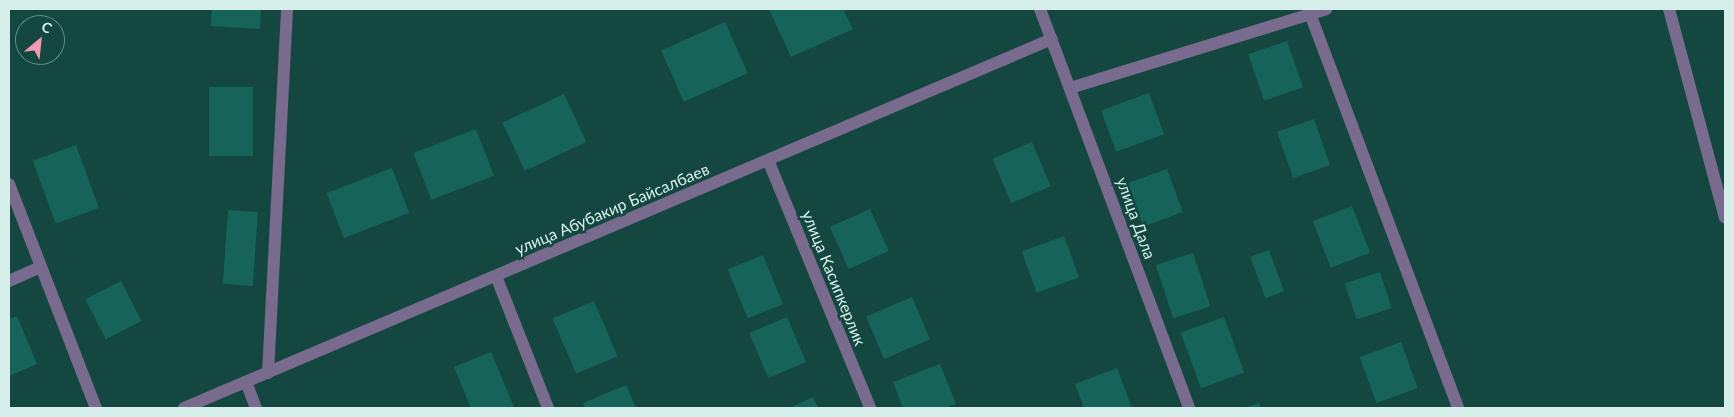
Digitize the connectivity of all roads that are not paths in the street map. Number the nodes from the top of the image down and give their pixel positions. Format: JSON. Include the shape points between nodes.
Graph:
{"nodes":[{"id":1,"x":286,"y":9,"type":"edge"},
{"id":2,"x":1040,"y":9,"type":"edge"},
{"id":3,"x":1326,"y":9,"type":"edge"},
{"id":4,"x":1669,"y":9,"type":"edge"},
{"id":5,"x":1309,"y":11,"type":"junction"},
{"id":6,"x":1052,"y":39,"type":"junction"},
{"id":7,"x":1070,"y":88,"type":"junction"},
{"id":8,"x":768,"y":160,"type":"junction"},
{"id":9,"x":9,"y":184,"type":"edge"},
{"id":10,"x":1725,"y":218,"type":"edge"},
{"id":11,"x":41,"y":267,"type":"junction"},
{"id":12,"x":496,"y":276,"type":"junction"},
{"id":13,"x":9,"y":280,"type":"edge"},
{"id":14,"x":268,"y":373,"type":"junction"},
{"id":15,"x":246,"y":382,"type":"junction"},
{"id":16,"x":96,"y":408,"type":"edge"},
{"id":17,"x":184,"y":408,"type":"edge"},
{"id":18,"x":256,"y":408,"type":"edge"},
{"id":19,"x":548,"y":408,"type":"edge"},
{"id":20,"x":870,"y":408,"type":"edge"},
{"id":21,"x":1189,"y":408,"type":"edge"},
{"id":22,"x":1458,"y":408,"type":"edge"}],
"edges":[{"from":1,"to":14,"type":"street"},
{"from":2,"to":6,"type":"street","name":"улица Дала"},
{"from":3,"to":5,"type":"street"},
{"from":4,"to":10,"type":"street"},
{"from":5,"to":7,"type":"street"},
{"from":5,"to":22,"type":"street"},
{"from":6,"to":7,"type":"street","name":"улица Дала"},
{"from":6,"to":8,"type":"street","name":"улица Абубакир Байсалбаев"},
{"from":7,"to":21,"type":"street","name":"улица Дала"},
{"from":8,"to":12,"type":"street","name":"улица Абубакир Байсалбаев"},
{"from":8,"to":20,"type":"street","name":"улица Касипкерлик"},
{"from":9,"to":11,"type":"street"},
{"from":11,"to":13,"type":"street"},
{"from":11,"to":16,"type":"street"},
{"from":12,"to":14,"type":"street","name":"улица Абубакир Байсалбаев"},
{"from":12,"to":19,"type":"street"},
{"from":14,"to":15,"type":"street","name":"улица Абубакир Байсалбаев"},
{"from":15,"to":17,"type":"street","name":"улица Абубакир Байсалбаев"},
{"from":15,"to":18,"type":"street"}]}
